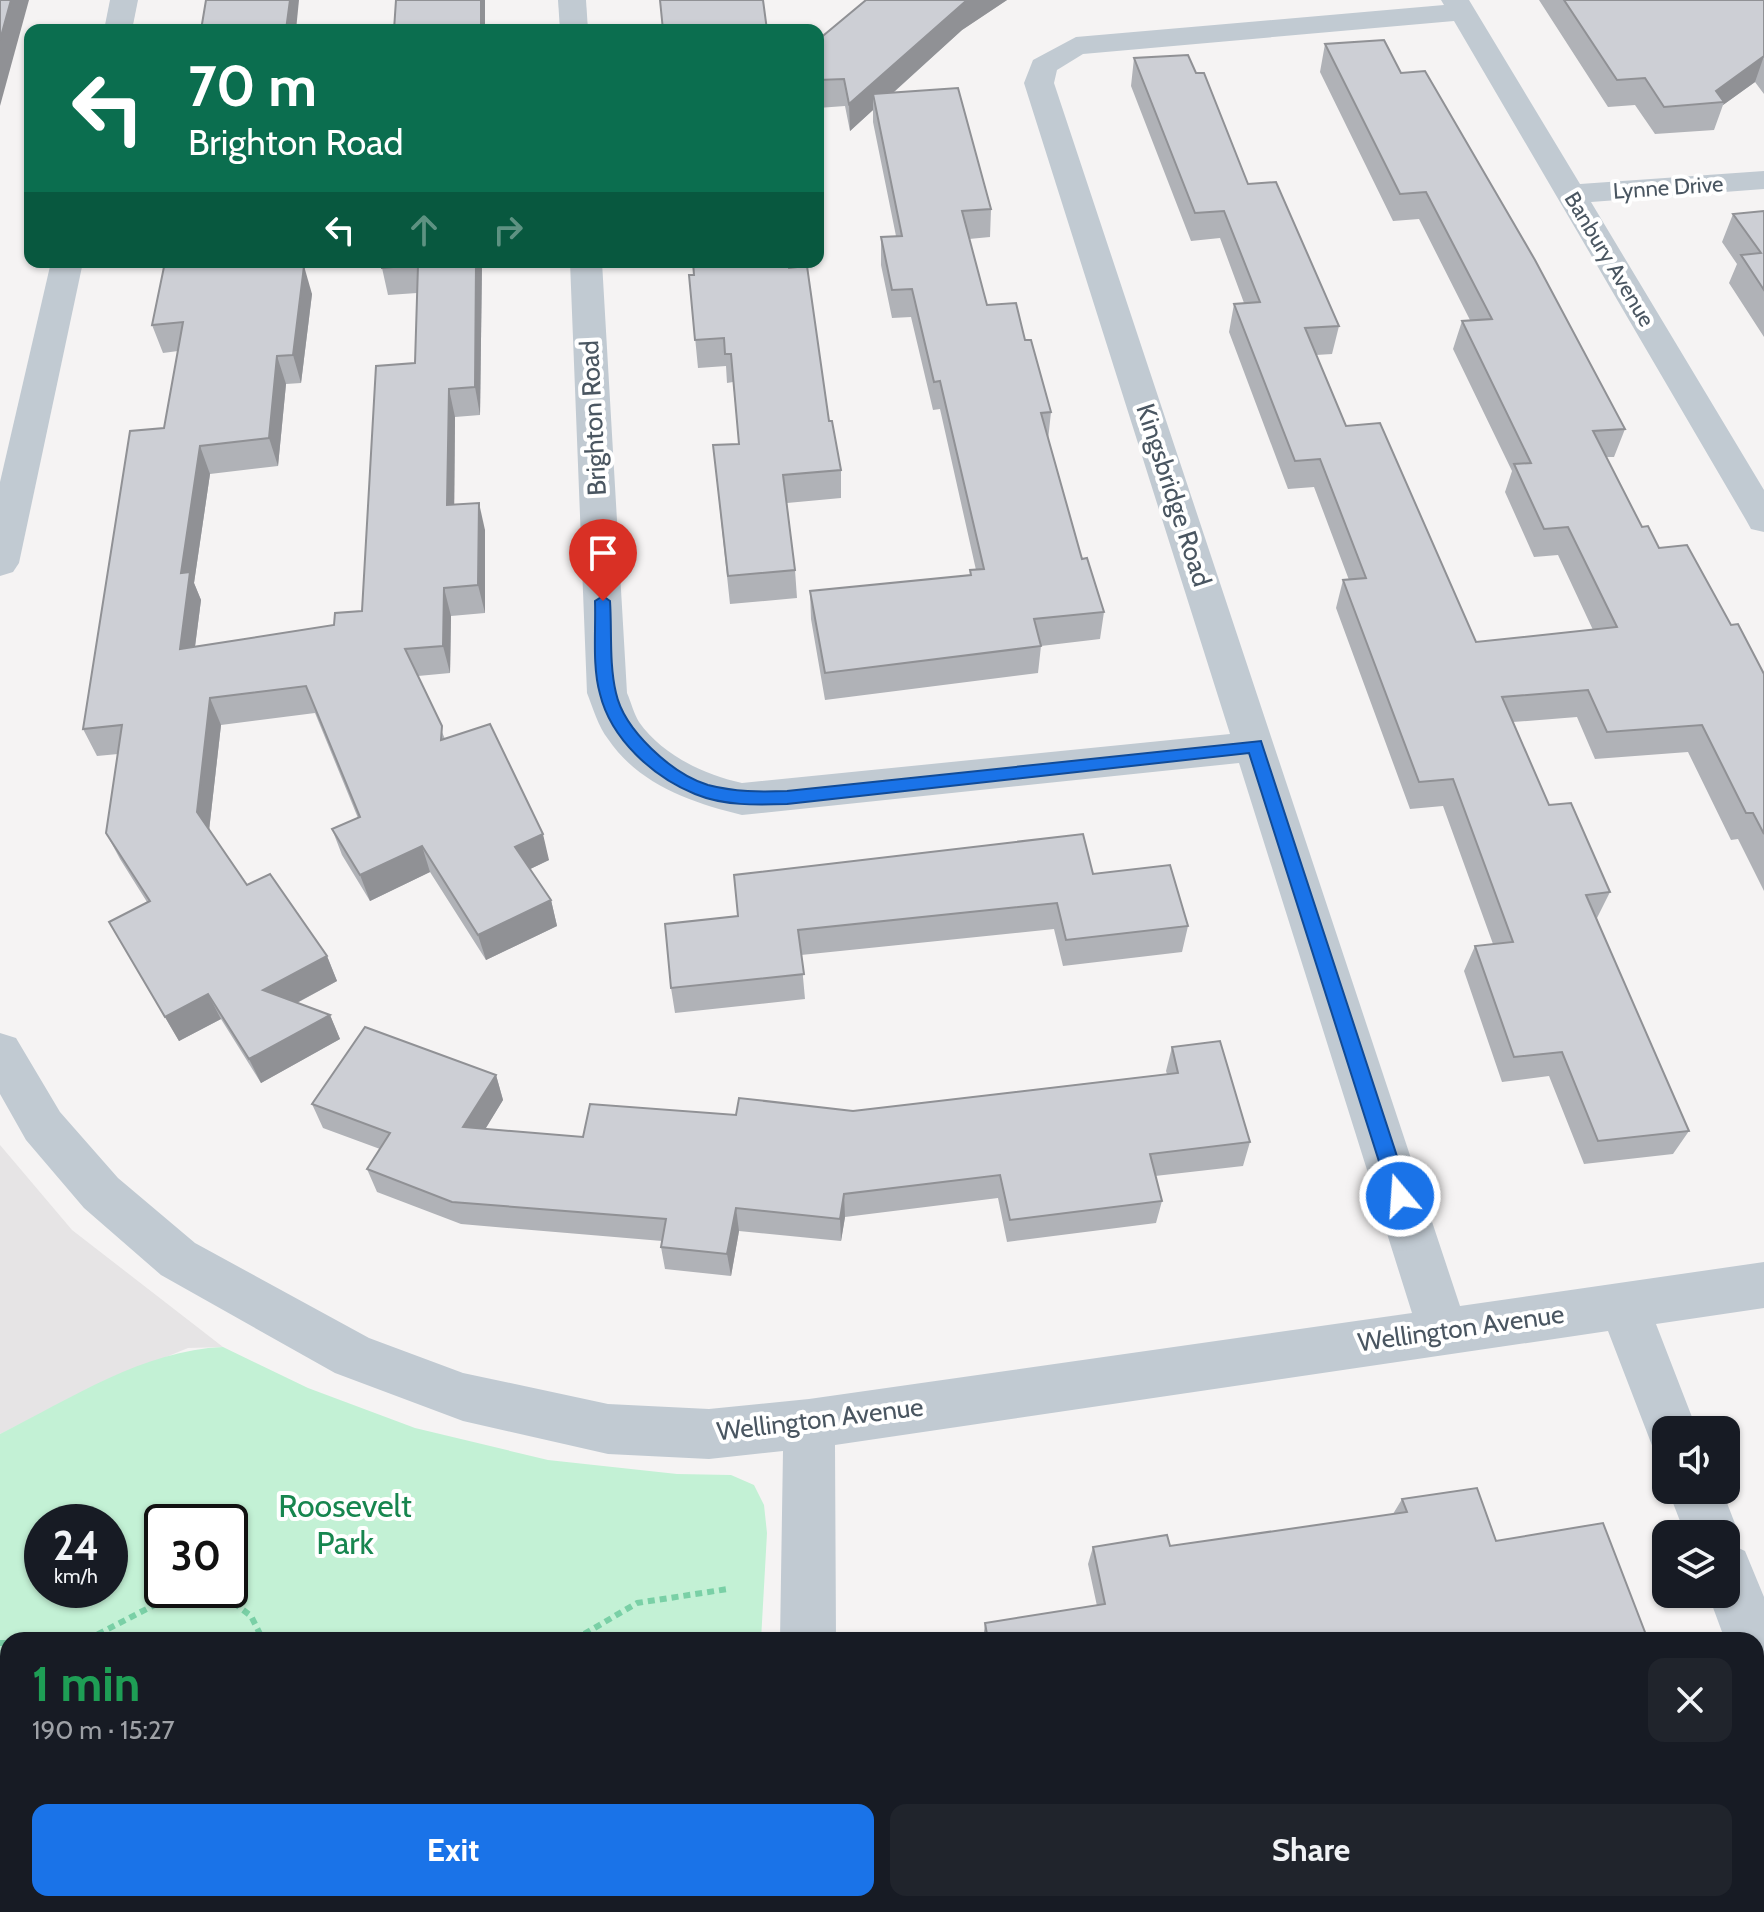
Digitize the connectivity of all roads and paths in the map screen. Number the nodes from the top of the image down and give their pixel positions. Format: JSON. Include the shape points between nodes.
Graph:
{"nodes":[{"id":1,"x":124,"y":0,"type":"edge"},
{"id":2,"x":572,"y":0,"type":"edge"},
{"id":3,"x":1459,"y":6,"type":"edge"},
{"id":4,"x":119,"y":24,"type":"edge"},
{"id":5,"x":574,"y":24,"type":"edge"},
{"id":6,"x":1764,"y":180,"type":"edge"},
{"id":7,"x":1572,"y":194,"type":"junction"},
{"id":8,"x":66,"y":268,"type":"edge"},
{"id":9,"x":586,"y":268,"type":"edge"},
{"id":10,"x":1764,"y":520,"type":"edge"},
{"id":11,"x":0,"y":563,"type":"edge"},
{"id":12,"x":1255,"y":746,"type":"junction"},
{"id":13,"x":0,"y":1052,"type":"edge"},
{"id":14,"x":1764,"y":1285,"type":"edge"},
{"id":15,"x":1623,"y":1304,"type":"junction"},
{"id":16,"x":1443,"y":1330,"type":"junction"},
{"id":17,"x":1666,"y":1416,"type":"edge"},
{"id":18,"x":809,"y":1424,"type":"junction"},
{"id":19,"x":728,"y":1589,"type":"dead end"},
{"id":20,"x":1740,"y":1606,"type":"edge"},
{"id":21,"x":102,"y":1632,"type":"edge"},
{"id":22,"x":259,"y":1632,"type":"edge"},
{"id":23,"x":588,"y":1632,"type":"edge"},
{"id":24,"x":808,"y":1632,"type":"edge"},
{"id":25,"x":1750,"y":1632,"type":"edge"}],
"edges":[{"from":1,"to":4,"type":"street"},
{"from":2,"to":5,"type":"street"},
{"from":3,"to":7,"type":"street","name":"Banbury Avenue"},
{"from":3,"to":12,"type":"street","name":"Kingsbridge Road","via":[[1076,46],[1043,66],[1039,83]]},
{"from":6,"to":7,"type":"street","name":"Lynne Drive"},
{"from":7,"to":10,"type":"street","name":"Banbury Avenue"},
{"from":8,"to":11,"type":"street"},
{"from":9,"to":12,"type":"street","name":"Brighton Road","via":[[607,693],[623,731],[658,764],[700,789],[742,799]]},
{"from":12,"to":16,"type":"street","name":"Kingsbridge Road"},
{"from":13,"to":18,"type":"street","name":"Wellington Avenue","via":[[43,1126],[101,1193],[178,1259],[353,1356],[463,1397],[608,1429],[709,1434]]},
{"from":14,"to":15,"type":"street","name":"Wellington Avenue"},
{"from":15,"to":16,"type":"street","name":"Wellington Avenue"},
{"from":15,"to":17,"type":"street"},
{"from":16,"to":18,"type":"street","name":"Wellington Avenue"},
{"from":18,"to":24,"type":"street"},
{"from":19,"to":23,"type":"path","via":[[637,1603]]},
{"from":20,"to":25,"type":"street"},
{"from":21,"to":22,"type":"path","via":[[158,1603],[197,1599],[234,1603],[251,1616]]}]}
